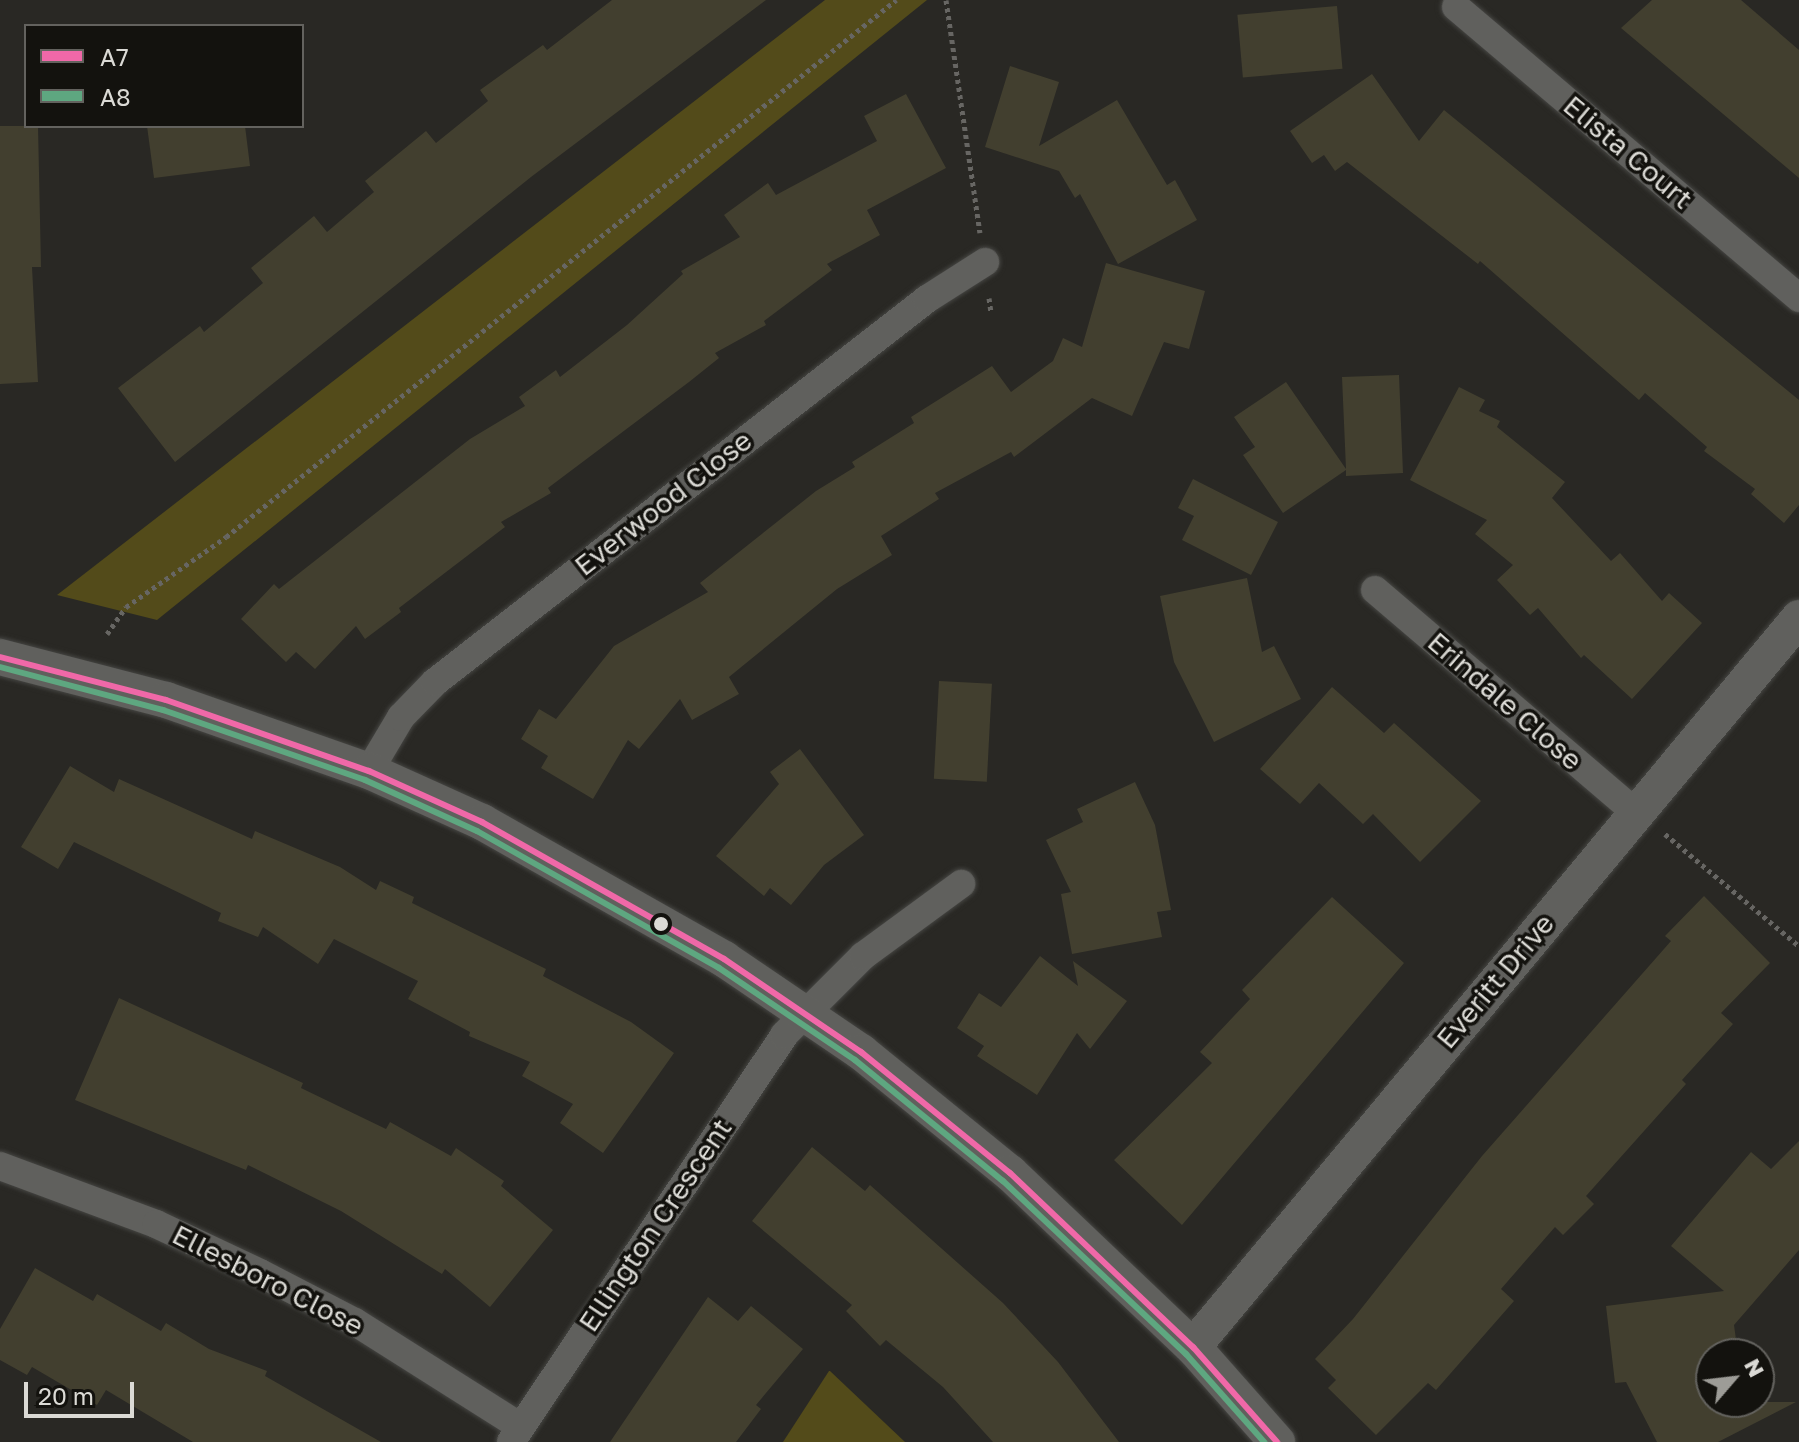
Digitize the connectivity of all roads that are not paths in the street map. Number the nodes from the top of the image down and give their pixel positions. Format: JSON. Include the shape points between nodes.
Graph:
{"nodes":[{"id":1,"x":1456,"y":7,"type":"dead end"},
{"id":2,"x":985,"y":262,"type":"dead end"},
{"id":3,"x":1799,"y":298,"type":"edge"},
{"id":4,"x":1375,"y":590,"type":"dead end"},
{"id":5,"x":1799,"y":618,"type":"edge"},
{"id":6,"x":0,"y":657,"type":"edge"},
{"id":7,"x":369,"y":771,"type":"junction"},
{"id":8,"x":1635,"y":812,"type":"junction"},
{"id":9,"x":961,"y":884,"type":"dead end"},
{"id":10,"x":805,"y":1012,"type":"junction"},
{"id":11,"x":0,"y":1166,"type":"edge"},
{"id":12,"x":1193,"y":1347,"type":"junction"},
{"id":13,"x":516,"y":1434,"type":"edge"},
{"id":14,"x":1277,"y":1442,"type":"edge"}],
"edges":[{"from":1,"to":3,"type":"street","name":"Elista Court"},
{"from":2,"to":7,"type":"street","name":"Everwood Close","via":[[914,309],[435,682],[401,717]]},
{"from":4,"to":8,"type":"street","name":"Erindale Close"},
{"from":5,"to":8,"type":"street","name":"Everitt Drive"},
{"from":6,"to":7,"type":"street","via":[[166,700]]},
{"from":7,"to":10,"type":"street","via":[[496,829],[699,944]]},
{"from":8,"to":12,"type":"street","name":"Everitt Drive"},
{"from":9,"to":10,"type":"street","name":"Ellington Crescent","via":[[880,942]]},
{"from":10,"to":12,"type":"street","via":[[987,1154]]},
{"from":10,"to":13,"type":"street","name":"Ellington Crescent","via":[[773,1048]]},
{"from":11,"to":13,"type":"street","name":"Ellesboro Close","via":[[156,1224],[355,1322]]},
{"from":12,"to":14,"type":"street"}]}
